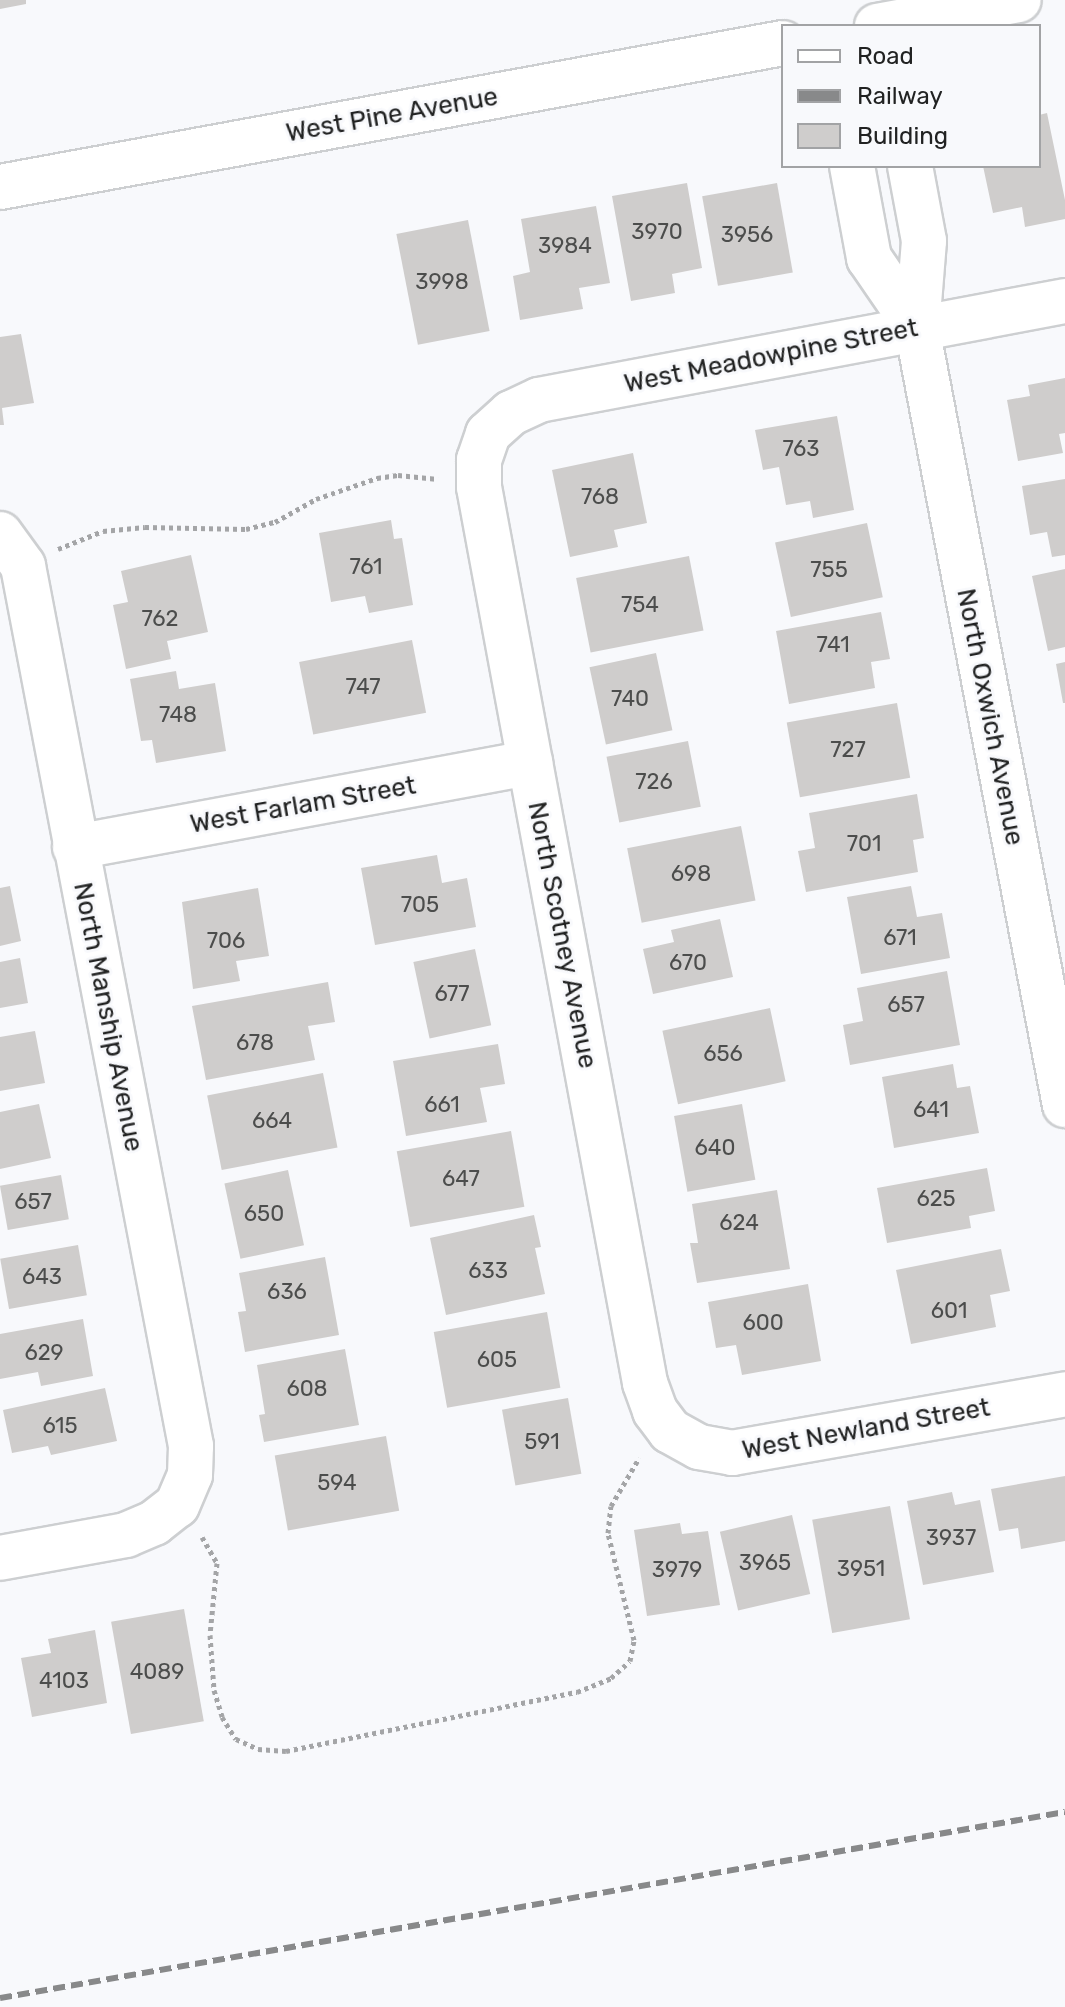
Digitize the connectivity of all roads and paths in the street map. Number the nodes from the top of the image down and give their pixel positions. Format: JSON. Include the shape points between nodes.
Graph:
{"nodes":[{"id":1,"x":1019,"y":0,"type":"edge"},
{"id":2,"x":893,"y":24,"type":"edge"},
{"id":3,"x":781,"y":43,"type":"edge"},
{"id":4,"x":852,"y":168,"type":"edge"},
{"id":5,"x":910,"y":168,"type":"edge"},
{"id":6,"x":0,"y":187,"type":"edge"},
{"id":7,"x":1065,"y":301,"type":"edge"},
{"id":8,"x":917,"y":328,"type":"junction"},
{"id":9,"x":488,"y":434,"type":"joint"},
{"id":10,"x":439,"y":479,"type":"dead end"},
{"id":11,"x":0,"y":534,"type":"edge"},
{"id":12,"x":57,"y":549,"type":"dead end"},
{"id":13,"x":530,"y":763,"type":"junction"},
{"id":14,"x":75,"y":847,"type":"junction"},
{"id":15,"x":1065,"y":1105,"type":"edge"},
{"id":16,"x":1065,"y":1394,"type":"edge"},
{"id":17,"x":656,"y":1443,"type":"junction"},
{"id":18,"x":188,"y":1519,"type":"junction"},
{"id":19,"x":0,"y":1558,"type":"edge"}],
"edges":[{"from":1,"to":2,"type":"street"},
{"from":3,"to":6,"type":"street","name":"West Pine Avenue"},
{"from":4,"to":8,"type":"street","name":"North Oxwich Avenue","via":[[869,258]]},
{"from":5,"to":8,"type":"street","name":"North Oxwich Avenue","via":[[924,241]]},
{"from":7,"to":8,"type":"street","name":"West Meadowpine Street"},
{"from":8,"to":9,"type":"street","name":"West Meadowpine Street","via":[[539,400],[511,413]]},
{"from":8,"to":15,"type":"street","name":"North Oxwich Avenue"},
{"from":9,"to":13,"type":"street","name":"North Scotney Avenue","via":[[479,460],[479,487]]},
{"from":10,"to":12,"type":"path","via":[[377,478],[246,529],[103,531]]},
{"from":11,"to":14,"type":"street","name":"North Manship Avenue","via":[[23,566]]},
{"from":13,"to":14,"type":"street","name":"West Farlam Street"},
{"from":13,"to":17,"type":"street","name":"North Scotney Avenue","via":[[645,1383],[655,1411]]},
{"from":14,"to":18,"type":"street","name":"North Manship Avenue","via":[[191,1446]]},
{"from":16,"to":17,"type":"street","name":"West Newland Street","via":[[732,1453]]},
{"from":17,"to":18,"type":"path","via":[[611,1506],[608,1533],[634,1640],[630,1661],[611,1678],[577,1692],[286,1751],[258,1749],[236,1739],[222,1717],[214,1690],[210,1635],[217,1563]]},
{"from":18,"to":19,"type":"street"}]}
